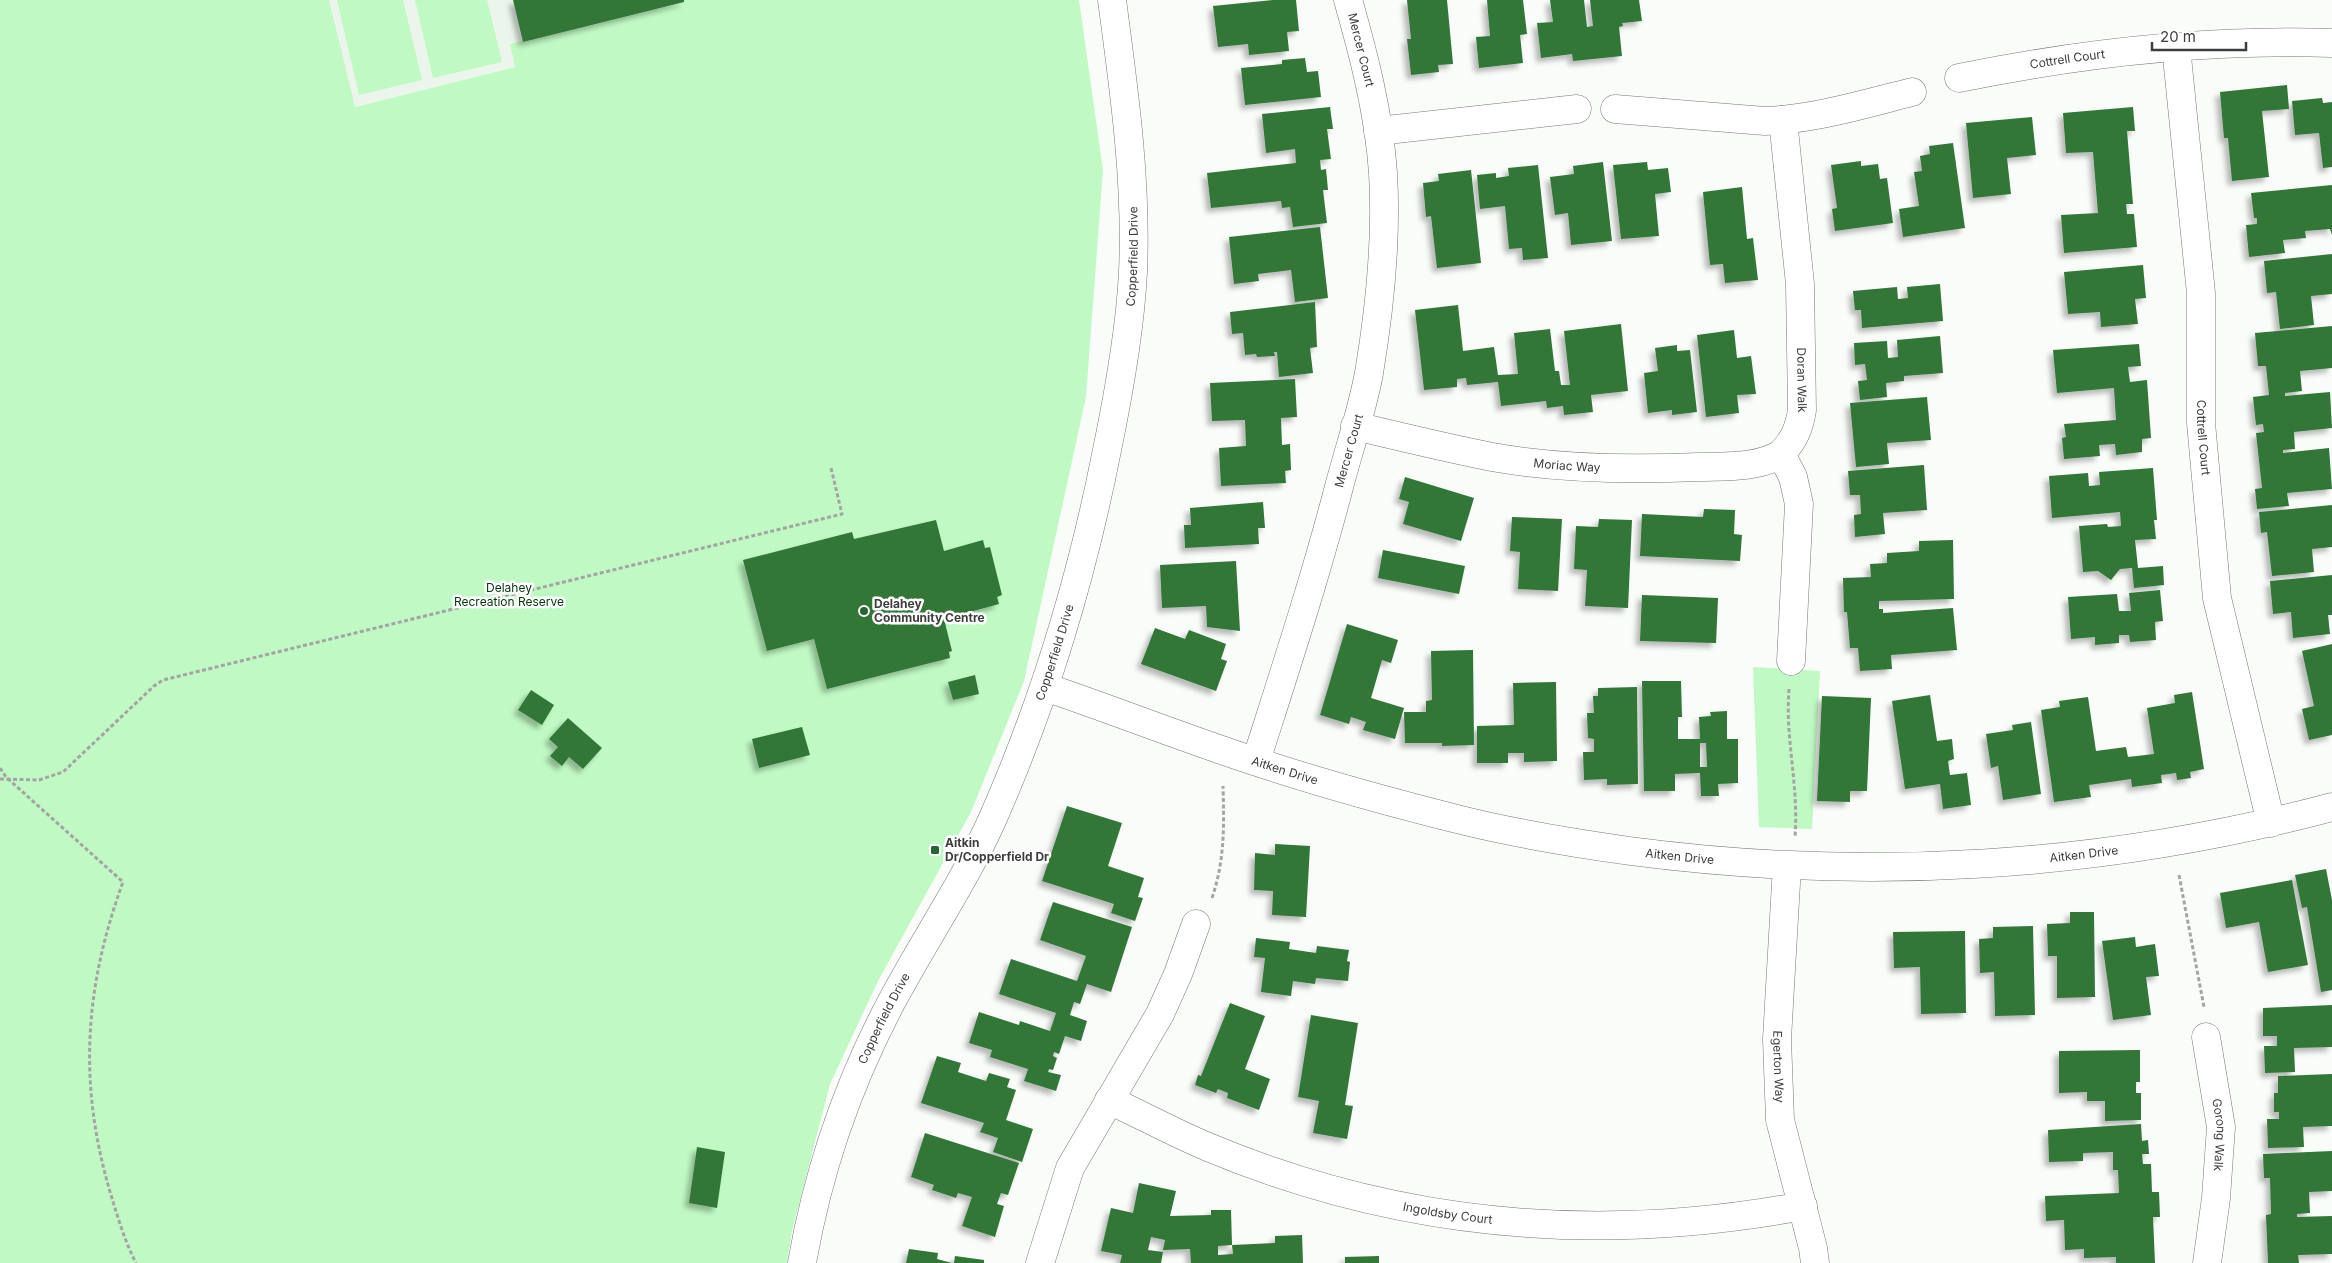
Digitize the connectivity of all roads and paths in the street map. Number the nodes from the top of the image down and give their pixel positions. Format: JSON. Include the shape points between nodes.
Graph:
{"nodes":[{"id":1,"x":1112,"y":0,"type":"edge"},
{"id":2,"x":1348,"y":0,"type":"edge"},
{"id":3,"x":2332,"y":43,"type":"edge"},
{"id":4,"x":2176,"y":47,"type":"junction"},
{"id":5,"x":1959,"y":78,"type":"dead end"},
{"id":6,"x":1912,"y":92,"type":"dead end"},
{"id":7,"x":1615,"y":108,"type":"dead end"},
{"id":8,"x":1577,"y":110,"type":"dead end"},
{"id":9,"x":1783,"y":120,"type":"junction"},
{"id":10,"x":1378,"y":131,"type":"junction"},
{"id":11,"x":1356,"y":426,"type":"junction"},
{"id":12,"x":1781,"y":454,"type":"junction"},
{"id":13,"x":831,"y":468,"type":"dead end"},
{"id":14,"x":1791,"y":661,"type":"joint"},
{"id":15,"x":1045,"y":688,"type":"junction"},
{"id":16,"x":1256,"y":761,"type":"junction"},
{"id":17,"x":0,"y":768,"type":"edge"},
{"id":18,"x":6,"y":777,"type":"junction"},
{"id":19,"x":0,"y":779,"type":"edge"},
{"id":20,"x":1223,"y":786,"type":"dead end"},
{"id":21,"x":2332,"y":807,"type":"edge"},
{"id":22,"x":2271,"y":823,"type":"junction"},
{"id":23,"x":1787,"y":866,"type":"junction"},
{"id":24,"x":2179,"y":876,"type":"dead end"},
{"id":25,"x":1196,"y":924,"type":"joint"},
{"id":26,"x":2206,"y":1037,"type":"joint"},
{"id":27,"x":1109,"y":1100,"type":"junction"},
{"id":28,"x":1803,"y":1206,"type":"junction"},
{"id":29,"x":136,"y":1263,"type":"edge"},
{"id":30,"x":802,"y":1263,"type":"edge"},
{"id":31,"x":1040,"y":1263,"type":"edge"},
{"id":32,"x":1815,"y":1263,"type":"edge"},
{"id":33,"x":2207,"y":1263,"type":"edge"}],
"edges":[{"from":1,"to":15,"type":"street","name":"Copperfield Drive","via":[[1131,169],[1133,274],[1119,391],[1094,517]]},
{"from":2,"to":10,"type":"street","name":"Mercer Court","via":[[1370,81]]},
{"from":3,"to":4,"type":"street","name":"Cottrell Court","via":[[2271,41]]},
{"from":4,"to":5,"type":"street","name":"Cottrell Court","via":[[2056,60]]},
{"from":4,"to":22,"type":"street","name":"Cottrell Court","via":[[2201,293],[2201,423],[2217,598]]},
{"from":6,"to":9,"type":"street"},
{"from":7,"to":9,"type":"street"},
{"from":8,"to":10,"type":"street"},
{"from":9,"to":12,"type":"street","name":"Doran Walk","via":[[1800,284],[1802,410],[1800,428]]},
{"from":10,"to":11,"type":"street","name":"Mercer Court","via":[[1384,215],[1382,269],[1368,374]]},
{"from":11,"to":12,"type":"street","name":"Moriac Way","via":[[1493,457],[1554,465],[1620,468],[1719,466],[1759,464]]},
{"from":11,"to":16,"type":"street","name":"Mercer Court","via":[[1296,640]]},
{"from":12,"to":14,"type":"street","via":[[1793,477],[1799,504]]},
{"from":13,"to":18,"type":"path","via":[[842,514],[163,680],[63,772],[39,780]]},
{"from":14,"to":23,"type":"path","via":[[1787,734],[1794,766],[1797,812],[1795,843]]},
{"from":15,"to":16,"type":"street","name":"Aitken Drive"},
{"from":15,"to":30,"type":"street","name":"Copperfield Drive","via":[[992,821],[892,1001],[849,1095],[824,1170]]},
{"from":16,"to":23,"type":"street","name":"Aitken Drive","via":[[1392,802],[1520,834],[1677,857]]},
{"from":17,"to":18,"type":"path"},
{"from":18,"to":19,"type":"path"},
{"from":18,"to":29,"type":"path","via":[[123,882],[96,972],[90,1024],[89,1082],[103,1167]]},
{"from":20,"to":25,"type":"path","via":[[1225,839],[1220,872],[1211,901]]},
{"from":21,"to":22,"type":"street","name":"Aitken Drive"},
{"from":22,"to":23,"type":"street","name":"Aitken Drive","via":[[2111,852],[1973,865],[1901,868]]},
{"from":23,"to":28,"type":"street","name":"Egerton Way","via":[[1777,1039],[1780,1120]]},
{"from":24,"to":26,"type":"path","via":[[2204,1006]]},
{"from":25,"to":27,"type":"street","via":[[1160,1014]]},
{"from":26,"to":33,"type":"street","name":"Gorong Walk","via":[[2221,1127]]},
{"from":27,"to":28,"type":"street","name":"Ingoldsby Court","via":[[1208,1147],[1319,1186],[1394,1206],[1476,1220],[1635,1226],[1705,1222]]},
{"from":27,"to":31,"type":"street","via":[[1070,1168]]},
{"from":28,"to":32,"type":"street","name":"Egerton Way"}]}
